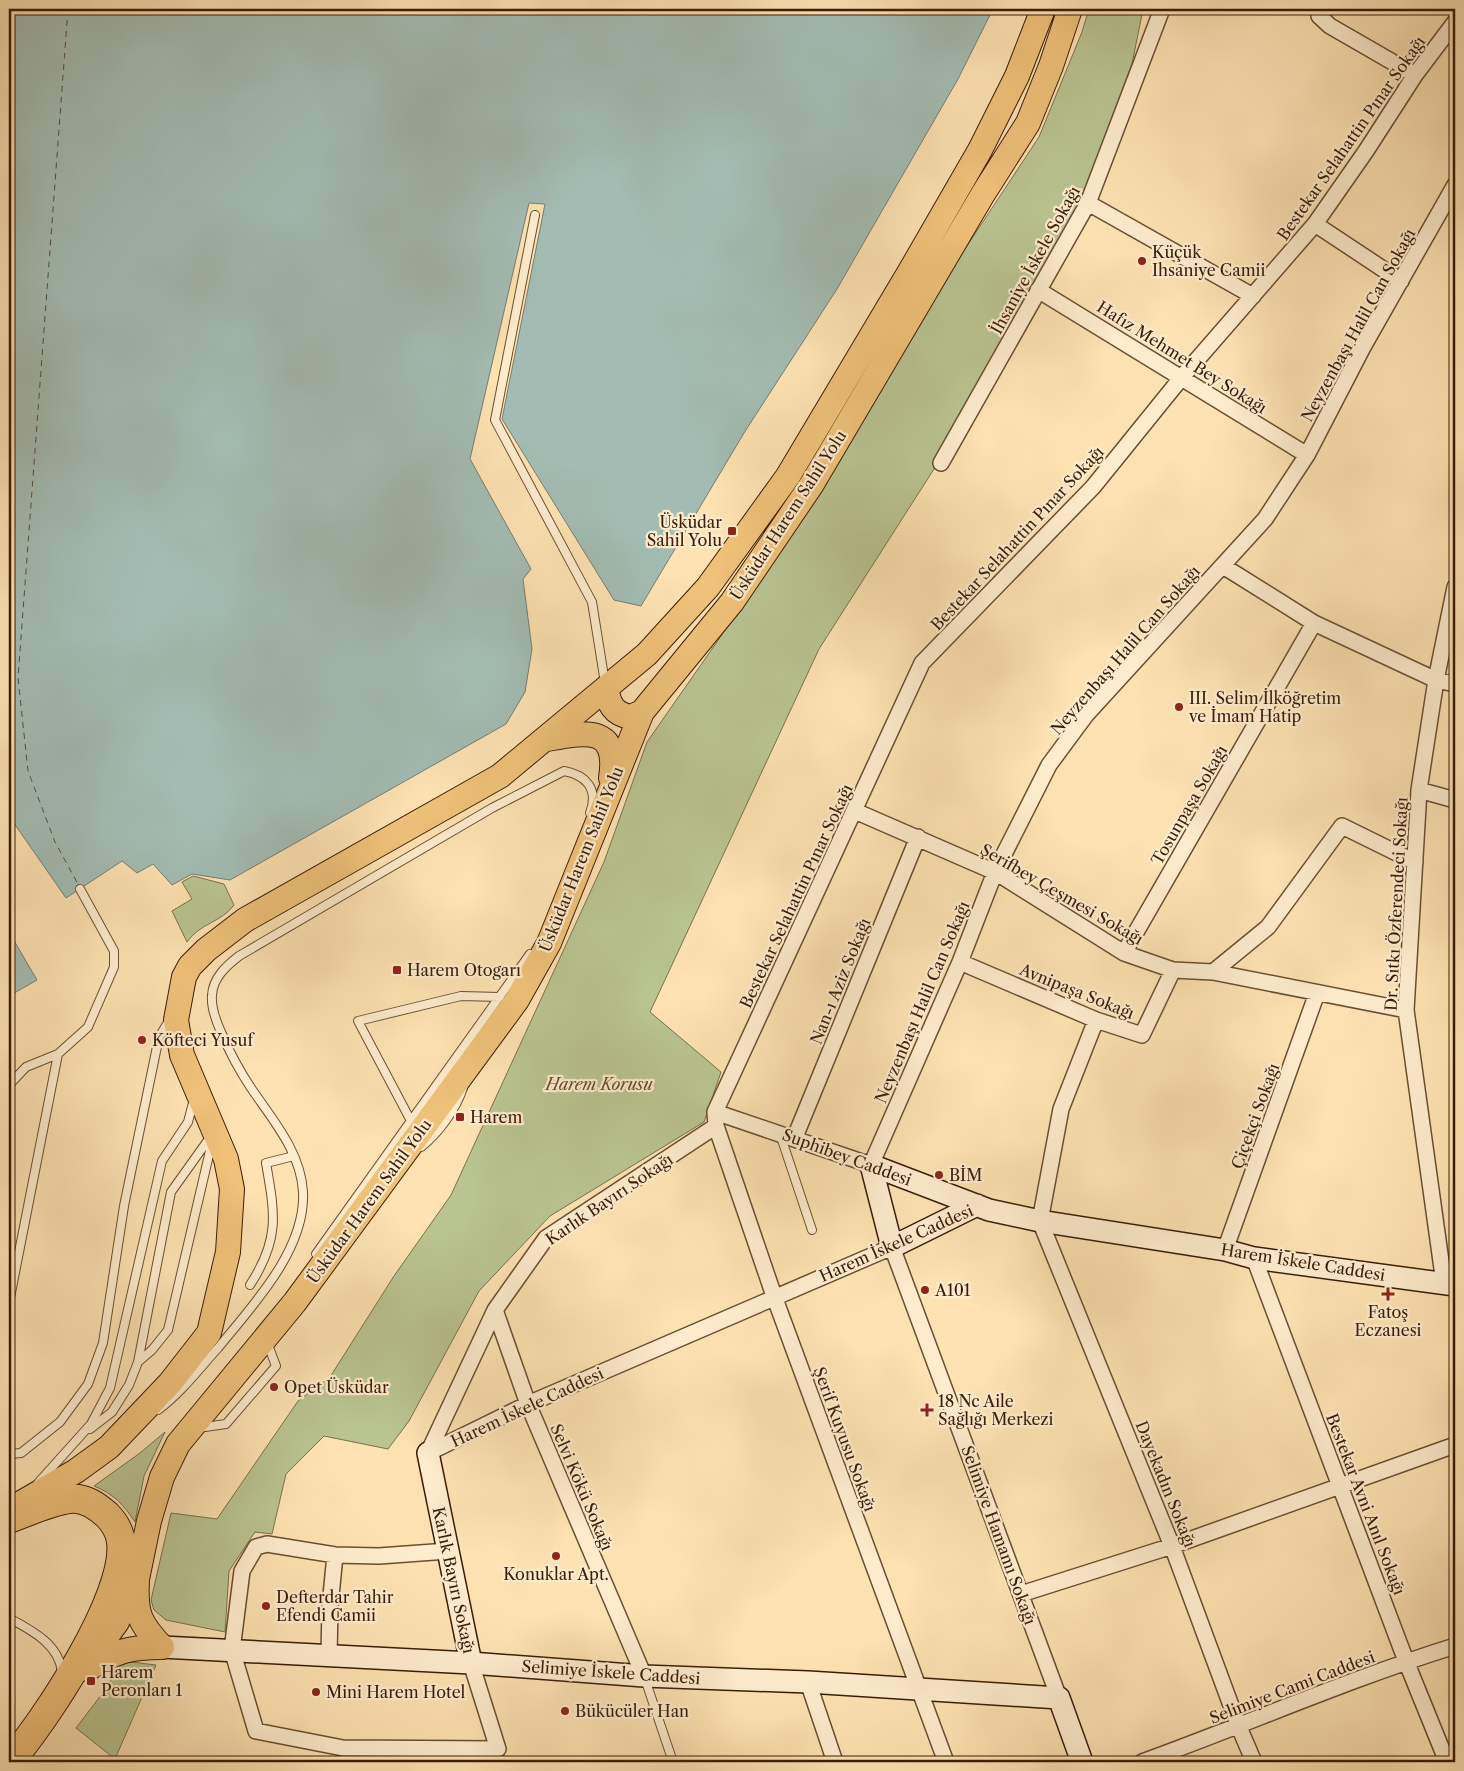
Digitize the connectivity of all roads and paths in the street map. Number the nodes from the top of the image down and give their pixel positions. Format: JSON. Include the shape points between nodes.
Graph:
{"nodes":[{"id":1,"x":1043,"y":9,"type":"edge"},
{"id":2,"x":1070,"y":9,"type":"edge"},
{"id":3,"x":1162,"y":9,"type":"edge"},
{"id":4,"x":1318,"y":9,"type":"edge"},
{"id":5,"x":1455,"y":22,"type":"edge"},
{"id":6,"x":1415,"y":75,"type":"junction"},
{"id":7,"x":1455,"y":185,"type":"edge"},
{"id":8,"x":1088,"y":203,"type":"junction"},
{"id":9,"x":535,"y":214,"type":"dead end"},
{"id":10,"x":1315,"y":224,"type":"junction"},
{"id":11,"x":1401,"y":282,"type":"junction"},
{"id":12,"x":1038,"y":290,"type":"junction"},
{"id":13,"x":1253,"y":296,"type":"junction"},
{"id":14,"x":1182,"y":377,"type":"junction"},
{"id":15,"x":1307,"y":455,"type":"junction"},
{"id":16,"x":942,"y":463,"type":"dead end"},
{"id":17,"x":1223,"y":566,"type":"junction"},
{"id":18,"x":1455,"y":586,"type":"edge"},
{"id":19,"x":1314,"y":623,"type":"junction"},
{"id":20,"x":1436,"y":680,"type":"junction"},
{"id":21,"x":1455,"y":684,"type":"edge"},
{"id":22,"x":606,"y":688,"type":"junction"},
{"id":23,"x":642,"y":712,"type":"junction"},
{"id":24,"x":547,"y":739,"type":"junction"},
{"id":25,"x":1419,"y":790,"type":"junction"},
{"id":26,"x":609,"y":792,"type":"junction"},
{"id":27,"x":1455,"y":800,"type":"edge"},
{"id":28,"x":855,"y":810,"type":"junction"},
{"id":29,"x":586,"y":825,"type":"dead end"},
{"id":30,"x":918,"y":837,"type":"junction"},
{"id":31,"x":1416,"y":862,"type":"junction"},
{"id":32,"x":995,"y":872,"type":"junction"},
{"id":33,"x":80,"y":889,"type":"dead end"},
{"id":34,"x":558,"y":897,"type":"dead end"},
{"id":35,"x":548,"y":924,"type":"dead end"},
{"id":36,"x":535,"y":945,"type":"dead end"},
{"id":37,"x":1124,"y":953,"type":"junction"},
{"id":38,"x":960,"y":962,"type":"junction"},
{"id":39,"x":1174,"y":970,"type":"junction"},
{"id":40,"x":1213,"y":972,"type":"junction"},
{"id":41,"x":1317,"y":993,"type":"junction"},
{"id":42,"x":500,"y":997,"type":"junction"},
{"id":43,"x":179,"y":1005,"type":"junction"},
{"id":44,"x":1406,"y":1010,"type":"junction"},
{"id":45,"x":1096,"y":1020,"type":"junction"},
{"id":46,"x":58,"y":1054,"type":"junction"},
{"id":47,"x":196,"y":1090,"type":"junction"},
{"id":48,"x":9,"y":1092,"type":"edge"},
{"id":49,"x":716,"y":1119,"type":"junction"},
{"id":50,"x":411,"y":1121,"type":"junction"},
{"id":51,"x":215,"y":1131,"type":"junction"},
{"id":52,"x":779,"y":1133,"type":"junction"},
{"id":53,"x":795,"y":1137,"type":"junction"},
{"id":54,"x":294,"y":1156,"type":"junction"},
{"id":55,"x":871,"y":1165,"type":"junction"},
{"id":56,"x":978,"y":1205,"type":"junction"},
{"id":57,"x":1040,"y":1221,"type":"junction"},
{"id":58,"x":812,"y":1230,"type":"dead end"},
{"id":59,"x":892,"y":1247,"type":"junction"},
{"id":60,"x":1225,"y":1250,"type":"junction"},
{"id":61,"x":1254,"y":1258,"type":"junction"},
{"id":62,"x":312,"y":1259,"type":"dead end"},
{"id":63,"x":1449,"y":1284,"type":"edge"},
{"id":64,"x":250,"y":1285,"type":"dead end"},
{"id":65,"x":774,"y":1296,"type":"junction"},
{"id":66,"x":9,"y":1302,"type":"edge"},
{"id":67,"x":495,"y":1310,"type":"junction"},
{"id":68,"x":258,"y":1340,"type":"junction"},
{"id":69,"x":138,"y":1362,"type":"junction"},
{"id":70,"x":528,"y":1404,"type":"junction"},
{"id":71,"x":190,"y":1431,"type":"junction"},
{"id":72,"x":71,"y":1445,"type":"junction"},
{"id":73,"x":1455,"y":1445,"type":"edge"},
{"id":74,"x":109,"y":1447,"type":"junction"},
{"id":75,"x":428,"y":1453,"type":"junction"},
{"id":76,"x":9,"y":1454,"type":"edge"},
{"id":77,"x":1341,"y":1486,"type":"junction"},
{"id":78,"x":14,"y":1510,"type":"edge"},
{"id":79,"x":1172,"y":1546,"type":"junction"},
{"id":80,"x":448,"y":1551,"type":"junction"},
{"id":81,"x":335,"y":1556,"type":"junction"},
{"id":82,"x":137,"y":1579,"type":"junction"},
{"id":83,"x":1021,"y":1594,"type":"junction"},
{"id":84,"x":9,"y":1618,"type":"edge"},
{"id":85,"x":1455,"y":1646,"type":"edge"},
{"id":86,"x":162,"y":1647,"type":"junction"},
{"id":87,"x":232,"y":1650,"type":"junction"},
{"id":88,"x":329,"y":1656,"type":"junction"},
{"id":89,"x":1406,"y":1661,"type":"junction"},
{"id":90,"x":471,"y":1663,"type":"junction"},
{"id":91,"x":644,"y":1676,"type":"junction"},
{"id":92,"x":808,"y":1682,"type":"junction"},
{"id":93,"x":64,"y":1686,"type":"junction"},
{"id":94,"x":918,"y":1690,"type":"junction"},
{"id":95,"x":1059,"y":1698,"type":"junction"},
{"id":96,"x":1239,"y":1727,"type":"junction"},
{"id":97,"x":9,"y":1762,"type":"edge"},
{"id":98,"x":673,"y":1762,"type":"edge"},
{"id":99,"x":835,"y":1762,"type":"edge"},
{"id":100,"x":946,"y":1762,"type":"edge"},
{"id":101,"x":1082,"y":1762,"type":"edge"},
{"id":102,"x":1142,"y":1762,"type":"edge"},
{"id":103,"x":1254,"y":1762,"type":"edge"},
{"id":104,"x":1447,"y":1762,"type":"edge"}],
"edges":[{"from":1,"to":22,"type":"main road","name":"Üsküdar Harem Sahil Yolu","via":[[1018,76],[980,150],[788,476],[708,587],[647,654]]},
{"from":2,"to":23,"type":"main road","name":"Üsküdar Harem Sahil Yolu","via":[[1028,123],[812,484],[732,602]]},
{"from":3,"to":8,"type":"street","name":"İhsaniye İskele Sokağı"},
{"from":4,"to":6,"type":"street","via":[[1330,26]]},
{"from":5,"to":6,"type":"street","name":"Bestekar Selahattin Pınar Sokağı"},
{"from":6,"to":10,"type":"street","name":"Bestekar Selahattin Pınar Sokağı"},
{"from":7,"to":11,"type":"street","name":"Neyzenbaşı Halil Can Sokağı"},
{"from":8,"to":12,"type":"street","name":"İhsaniye İskele Sokağı"},
{"from":8,"to":13,"type":"street"},
{"from":9,"to":22,"type":"lane","via":[[495,420],[592,602]]},
{"from":10,"to":11,"type":"street"},
{"from":10,"to":13,"type":"street","name":"Bestekar Selahattin Pınar Sokağı"},
{"from":11,"to":15,"type":"street","name":"Neyzenbaşı Halil Can Sokağı"},
{"from":12,"to":14,"type":"street","name":"Hafız Mehmet Bey Sokağı"},
{"from":12,"to":16,"type":"street","name":"İhsaniye İskele Sokağı"},
{"from":13,"to":14,"type":"street","name":"Bestekar Selahattin Pınar Sokağı"},
{"from":14,"to":15,"type":"street","name":"Hafız Mehmet Bey Sokağı"},
{"from":14,"to":28,"type":"street","name":"Bestekar Selahattin Pınar Sokağı","via":[[1094,486],[922,663]]},
{"from":15,"to":17,"type":"street","name":"Neyzenbaşı Halil Can Sokağı","via":[[1265,519]]},
{"from":17,"to":19,"type":"street"},
{"from":17,"to":32,"type":"street","name":"Neyzenbaşı Halil Can Sokağı","via":[[1081,722],[1049,765]]},
{"from":18,"to":20,"type":"street","name":"Dr. Sıtkı Özferendeci Sokağı"},
{"from":19,"to":20,"type":"street"},
{"from":19,"to":37,"type":"street","name":"Tosunpaşa Sokağı"},
{"from":20,"to":21,"type":"street"},
{"from":20,"to":25,"type":"street","name":"Dr. Sıtkı Özferendeci Sokağı"},
{"from":22,"to":23,"type":"main road","via":[[609,702],[618,713],[631,717]]},
{"from":22,"to":24,"type":"main road","name":"Üsküdar Harem Sahil Yolu"},
{"from":23,"to":26,"type":"main road","name":"Üsküdar Harem Sahil Yolu"},
{"from":24,"to":26,"type":"main road","via":[[580,733],[602,737],[612,753]]},
{"from":24,"to":43,"type":"main road","name":"Üsküdar Harem Sahil Yolu","via":[[500,776],[245,920],[190,966],[184,977]]},
{"from":25,"to":27,"type":"street"},
{"from":25,"to":31,"type":"street","name":"Dr. Sıtkı Özferendeci Sokağı"},
{"from":26,"to":68,"type":"main road","name":"Üsküdar Harem Sahil Yolu","via":[[549,943],[517,1000],[395,1165]]},
{"from":28,"to":30,"type":"street","name":"Şerifbey Çeşmesi Sokağı"},
{"from":28,"to":49,"type":"street","name":"Bestekar Selahattin Pınar Sokağı"},
{"from":29,"to":54,"type":"lane","via":[[592,807],[592,792],[587,780],[576,773],[564,771],[492,808],[227,965],[218,976],[212,994],[217,1022],[228,1049]]},
{"from":30,"to":32,"type":"street","name":"Şerifbey Çeşmesi Sokağı"},
{"from":30,"to":53,"type":"street","name":"Nan-ı Aziz Sokağı"},
{"from":31,"to":40,"type":"street","via":[[1342,826],[1268,926]]},
{"from":31,"to":44,"type":"street","name":"Dr. Sıtkı Özferendeci Sokağı"},
{"from":32,"to":37,"type":"street","name":"Şerifbey Çeşmesi Sokağı"},
{"from":32,"to":38,"type":"street","name":"Neyzenbaşı Halil Can Sokağı"},
{"from":33,"to":46,"type":"lane","via":[[114,950],[114,967],[88,1027]]},
{"from":34,"to":35,"type":"lane"},
{"from":36,"to":42,"type":"lane"},
{"from":37,"to":39,"type":"street","name":"Şerifbey Çeşmesi Sokağı"},
{"from":38,"to":45,"type":"street","name":"Avnipaşa Sokağı"},
{"from":38,"to":55,"type":"street","name":"Neyzenbaşı Halil Can Sokağı"},
{"from":39,"to":40,"type":"street","name":"Şerifbey Çeşmesi Sokağı"},
{"from":39,"to":45,"type":"street","name":"Avnipaşa Sokağı","via":[[1142,1035]]},
{"from":40,"to":41,"type":"street","name":"Şerifbey Çeşmesi Sokağı"},
{"from":41,"to":44,"type":"street","name":"Şerifbey Çeşmesi Sokağı"},
{"from":41,"to":60,"type":"street","name":"Çiçekçi Sokağı"},
{"from":42,"to":50,"type":"lane"},
{"from":42,"to":50,"type":"lane","via":[[461,996],[358,1021]]},
{"from":43,"to":47,"type":"main road","name":"Üsküdar Harem Sahil Yolu","via":[[176,1020],[182,1055]]},
{"from":43,"to":76,"type":"lane","via":[[159,1037],[124,1206],[103,1344],[88,1384],[60,1422],[21,1454]]},
{"from":44,"to":63,"type":"street","name":"Dr. Sıtkı Özferendeci Sokağı"},
{"from":45,"to":57,"type":"street","via":[[1061,1109]]},
{"from":46,"to":48,"type":"lane","via":[[26,1067],[10,1084]]},
{"from":46,"to":66,"type":"lane"},
{"from":47,"to":51,"type":"main road","name":"Üsküdar Harem Sahil Yolu"},
{"from":47,"to":72,"type":"lane","via":[[188,1122],[162,1161],[110,1388],[91,1424]]},
{"from":49,"to":52,"type":"street","name":"Suphibey Caddesi"},
{"from":49,"to":65,"type":"street","name":"Şerif Kuyusu Sokağı"},
{"from":49,"to":67,"type":"street","name":"Karlık Bayırı Sokağı","via":[[546,1238]]},
{"from":50,"to":62,"type":"lane"},
{"from":51,"to":69,"type":"lane","via":[[171,1192]]},
{"from":51,"to":69,"type":"lane","via":[[168,1330]]},
{"from":51,"to":74,"type":"main road","name":"Üsküdar Harem Sahil Yolu","via":[[226,1159],[232,1189],[228,1252],[208,1333],[170,1383]]},
{"from":52,"to":53,"type":"street","name":"Suphibey Caddesi"},
{"from":52,"to":58,"type":"lane"},
{"from":53,"to":55,"type":"street","name":"Suphibey Caddesi"},
{"from":54,"to":64,"type":"lane","via":[[266,1163],[274,1224],[264,1263]]},
{"from":54,"to":74,"type":"lane","via":[[303,1192],[301,1216],[293,1240],[265,1292],[167,1404]]},
{"from":55,"to":56,"type":"street","name":"Suphibey Caddesi"},
{"from":55,"to":59,"type":"street","name":"Selimiye Hamamı Sokağı"},
{"from":56,"to":57,"type":"street","name":"Harem İskele Caddesi"},
{"from":56,"to":59,"type":"street","name":"Harem İskele Caddesi"},
{"from":57,"to":60,"type":"street","name":"Harem İskele Caddesi"},
{"from":57,"to":79,"type":"street","name":"Dayekadın Sokağı"},
{"from":59,"to":65,"type":"street","name":"Harem İskele Caddesi"},
{"from":59,"to":83,"type":"street","name":"Selimiye Hamamı Sokağı"},
{"from":60,"to":61,"type":"street","name":"Harem İskele Caddesi"},
{"from":61,"to":63,"type":"street","name":"Harem İskele Caddesi"},
{"from":61,"to":77,"type":"street","name":"Bestekar Avni Anıl Sokağı"},
{"from":65,"to":70,"type":"street","name":"Harem İskele Caddesi"},
{"from":65,"to":94,"type":"street","name":"Şerif Kuyusu Sokağı"},
{"from":67,"to":70,"type":"street","name":"Selvi Kökü Sokağı"},
{"from":67,"to":75,"type":"street","name":"Karlık Bayırı Sokağı"},
{"from":68,"to":71,"type":"main road","name":"Üsküdar Harem Sahil Yolu"},
{"from":68,"to":71,"type":"lane","via":[[276,1366],[226,1424]]},
{"from":69,"to":72,"type":"lane","via":[[129,1385],[112,1412]]},
{"from":70,"to":75,"type":"street","name":"Harem İskele Caddesi"},
{"from":70,"to":91,"type":"street","name":"Selvi Kökü Sokağı"},
{"from":71,"to":82,"type":"main road","name":"Üsküdar Harem Sahil Yolu","via":[[178,1444],[162,1477]]},
{"from":72,"to":78,"type":"lane"},
{"from":73,"to":77,"type":"street"},
{"from":74,"to":78,"type":"main road","name":"Üsküdar Harem Sahil Yolu"},
{"from":75,"to":80,"type":"street","name":"Karlık Bayırı Sokağı"},
{"from":77,"to":79,"type":"street"},
{"from":77,"to":89,"type":"street","name":"Bestekar Avni Anıl Sokağı"},
{"from":78,"to":93,"type":"highway","via":[[72,1498],[88,1502],[114,1522],[121,1541],[112,1596]]},
{"from":79,"to":83,"type":"street"},
{"from":79,"to":96,"type":"street","name":"Dayekadın Sokağı"},
{"from":80,"to":81,"type":"street"},
{"from":80,"to":90,"type":"street","name":"Karlık Bayırı Sokağı"},
{"from":81,"to":87,"type":"street","via":[[267,1544],[256,1547],[242,1571]]},
{"from":81,"to":88,"type":"street"},
{"from":82,"to":86,"type":"main road","via":[[136,1597],[143,1627]]},
{"from":82,"to":93,"type":"main road","name":"Üsküdar Harem Sahil Yolu","via":[[117,1622],[97,1652]]},
{"from":83,"to":95,"type":"street","name":"Selimiye Hamamı Sokağı"},
{"from":84,"to":93,"type":"lane","via":[[50,1645],[61,1662]]},
{"from":85,"to":89,"type":"street","name":"Selimiye Cami Caddesi"},
{"from":86,"to":87,"type":"street","name":"Selimiye İskele Caddesi"},
{"from":86,"to":93,"type":"main road","via":[[133,1647],[117,1652]]},
{"from":87,"to":88,"type":"street","name":"Selimiye İskele Caddesi"},
{"from":87,"to":90,"type":"street","via":[[256,1732],[343,1748],[498,1749]]},
{"from":88,"to":90,"type":"street","name":"Selimiye İskele Caddesi"},
{"from":89,"to":96,"type":"street","name":"Selimiye Cami Caddesi"},
{"from":89,"to":104,"type":"street","name":"Bestekar Avni Anıl Sokağı"},
{"from":90,"to":91,"type":"street","name":"Selimiye İskele Caddesi"},
{"from":91,"to":92,"type":"street","name":"Selimiye İskele Caddesi"},
{"from":91,"to":98,"type":"lane"},
{"from":92,"to":94,"type":"street","name":"Selimiye İskele Caddesi"},
{"from":92,"to":99,"type":"street"},
{"from":93,"to":97,"type":"highway"},
{"from":94,"to":95,"type":"street","name":"Selimiye İskele Caddesi"},
{"from":94,"to":100,"type":"street","name":"Şerif Kuyusu Sokağı"},
{"from":95,"to":101,"type":"street","name":"Selimiye Hamamı Sokağı"},
{"from":96,"to":102,"type":"street","name":"Selimiye Cami Caddesi"},
{"from":96,"to":103,"type":"street","name":"Dayekadın Sokağı"}]}
